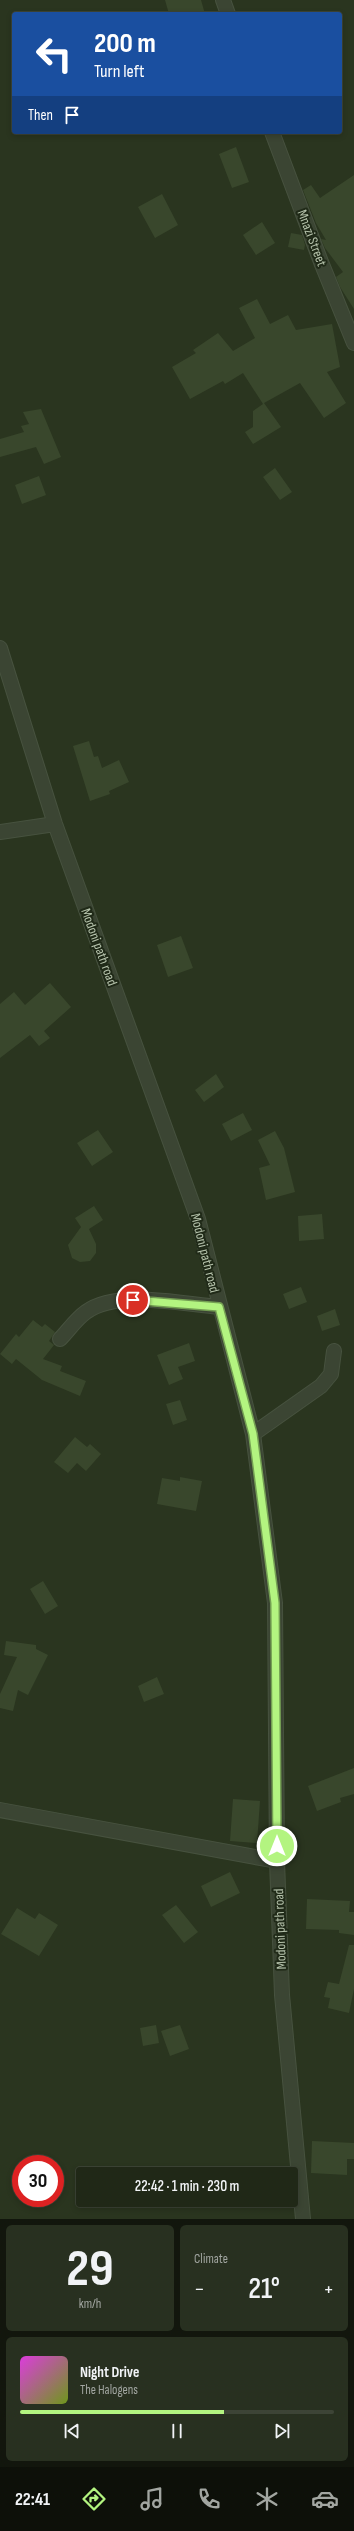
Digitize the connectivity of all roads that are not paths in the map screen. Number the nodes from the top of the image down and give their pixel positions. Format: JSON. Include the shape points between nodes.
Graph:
{"nodes":[{"id":1,"x":223,"y":0,"type":"edge"},
{"id":2,"x":227,"y":12,"type":"edge"},
{"id":3,"x":273,"y":134,"type":"edge"},
{"id":4,"x":354,"y":343,"type":"edge"},
{"id":5,"x":0,"y":648,"type":"edge"},
{"id":6,"x":55,"y":824,"type":"junction"},
{"id":7,"x":0,"y":832,"type":"edge"},
{"id":8,"x":219,"y":1307,"type":"junction"},
{"id":9,"x":60,"y":1339,"type":"dead end"},
{"id":10,"x":334,"y":1351,"type":"dead end"},
{"id":11,"x":253,"y":1434,"type":"junction"},
{"id":12,"x":0,"y":1810,"type":"edge"},
{"id":13,"x":277,"y":1861,"type":"junction"},
{"id":14,"x":303,"y":2219,"type":"edge"}],
"edges":[{"from":1,"to":2,"type":"street"},
{"from":3,"to":4,"type":"street","name":"Mnazi Street","via":[[320,262]]},
{"from":5,"to":6,"type":"street","name":"Modoni path road"},
{"from":6,"to":7,"type":"street"},
{"from":6,"to":8,"type":"street","name":"Modoni path road","via":[[198,1219]]},
{"from":8,"to":9,"type":"street","via":[[133,1300],[107,1302],[85,1312]]},
{"from":8,"to":11,"type":"street","name":"Modoni path road"},
{"from":10,"to":11,"type":"street","via":[[332,1374],[320,1386]]},
{"from":11,"to":13,"type":"street","name":"Modoni path road","via":[[275,1603]]},
{"from":12,"to":13,"type":"street"},
{"from":13,"to":14,"type":"street","name":"Modoni path road","via":[[282,1996]]}]}
